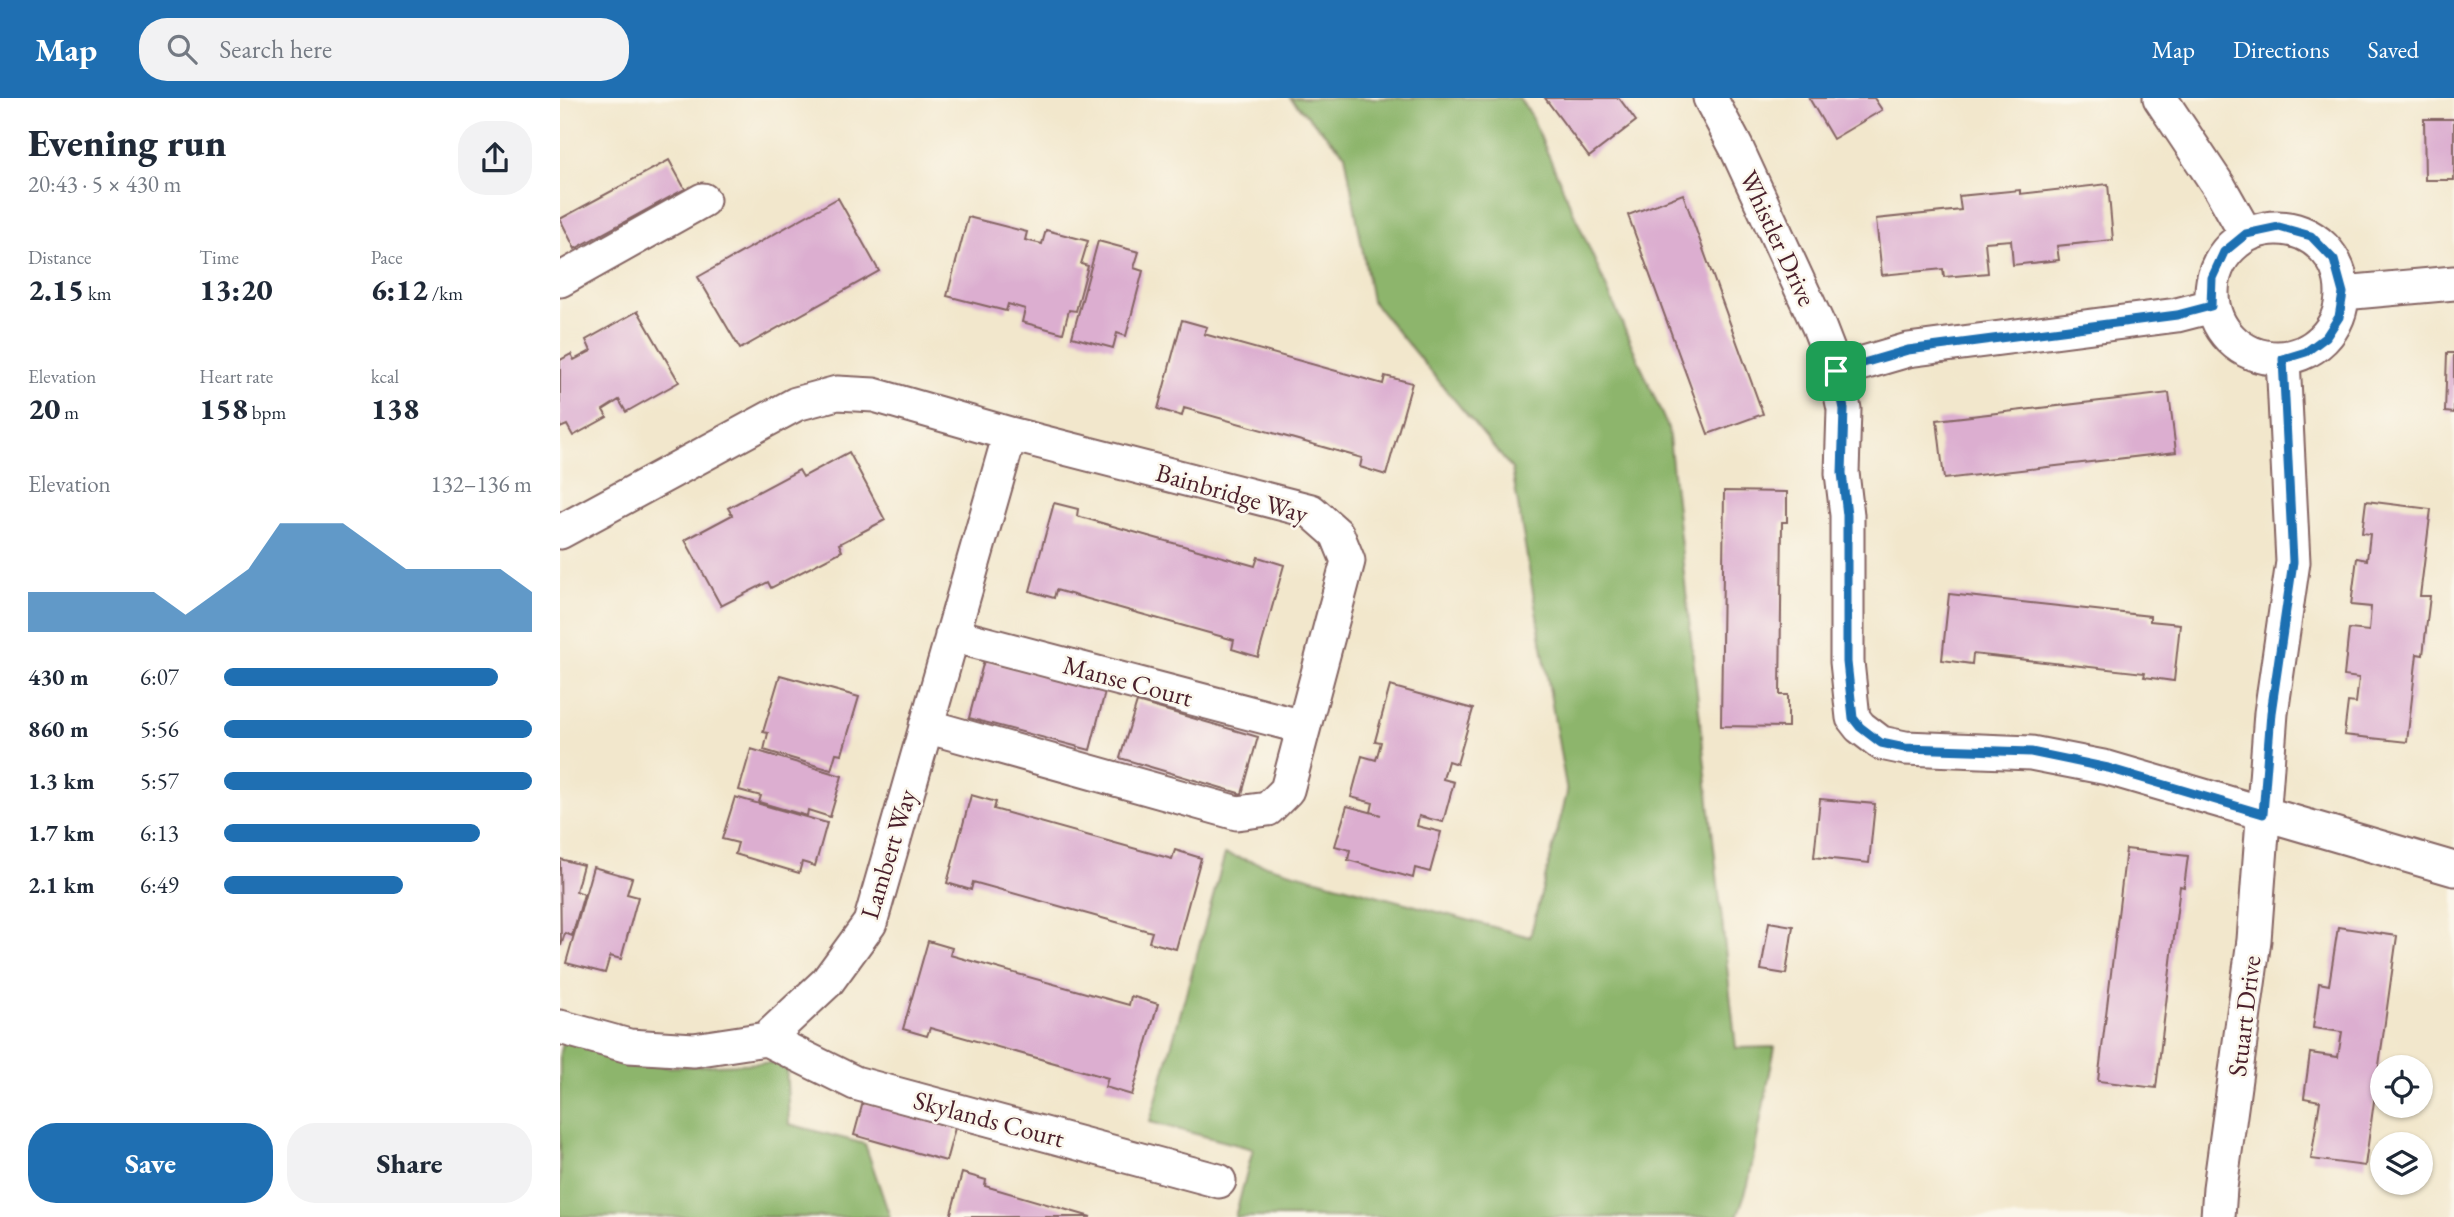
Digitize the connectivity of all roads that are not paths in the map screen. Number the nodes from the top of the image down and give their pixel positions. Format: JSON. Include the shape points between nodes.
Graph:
{"nodes":[{"id":1,"x":1710,"y":98,"type":"edge"},
{"id":2,"x":2160,"y":98,"type":"edge"},
{"id":3,"x":703,"y":200,"type":"dead end"},
{"id":4,"x":2246,"y":234,"type":"junction"},
{"id":5,"x":560,"y":281,"type":"edge"},
{"id":6,"x":2454,"y":283,"type":"edge"},
{"id":7,"x":2343,"y":293,"type":"junction"},
{"id":8,"x":2211,"y":306,"type":"junction"},
{"id":9,"x":2283,"y":359,"type":"junction"},
{"id":10,"x":1836,"y":371,"type":"junction"},
{"id":11,"x":1010,"y":434,"type":"junction"},
{"id":12,"x":560,"y":532,"type":"edge"},
{"id":13,"x":952,"y":635,"type":"junction"},
{"id":14,"x":926,"y":726,"type":"junction"},
{"id":15,"x":1303,"y":727,"type":"junction"},
{"id":16,"x":2263,"y":814,"type":"junction"},
{"id":17,"x":2454,"y":869,"type":"edge"},
{"id":18,"x":560,"y":1027,"type":"edge"},
{"id":19,"x":766,"y":1039,"type":"junction"},
{"id":20,"x":1219,"y":1181,"type":"dead end"},
{"id":21,"x":2218,"y":1217,"type":"edge"}],
"edges":[{"from":1,"to":10,"type":"street","name":"Whistler Drive"},
{"from":2,"to":4,"type":"street"},
{"from":3,"to":5,"type":"street"},
{"from":4,"to":7,"type":"street","via":[[2279,227],[2311,236],[2334,260]]},
{"from":4,"to":8,"type":"street","via":[[2224,252],[2212,278]]},
{"from":6,"to":7,"type":"street"},
{"from":7,"to":9,"type":"street","via":[[2339,317],[2326,337],[2306,352]]},
{"from":8,"to":9,"type":"street","via":[[2225,335],[2251,354]]},
{"from":8,"to":10,"type":"street","via":[[2177,315],[1908,350]]},
{"from":9,"to":16,"type":"street","name":"Stuart Drive","via":[[2293,562],[2271,713]]},
{"from":10,"to":16,"type":"street","name":"Whistler Drive","via":[[1844,409],[1847,662],[1853,718],[1860,727],[1881,743],[1905,748],[2031,752],[2108,768]]},
{"from":11,"to":12,"type":"street","name":"Bainbridge Way","via":[[874,395],[836,393],[796,404]]},
{"from":11,"to":13,"type":"street","name":"Lambert Way"},
{"from":11,"to":15,"type":"street","name":"Bainbridge Way","via":[[1311,510],[1338,534],[1348,561]]},
{"from":13,"to":14,"type":"street","name":"Lambert Way"},
{"from":13,"to":15,"type":"street","name":"Manse Court"},
{"from":14,"to":15,"type":"street","name":"Bainbridge Way","via":[[1237,813],[1268,809],[1287,790]]},
{"from":14,"to":19,"type":"street","name":"Lambert Way","via":[[870,923],[827,982]]},
{"from":16,"to":17,"type":"street","name":"Whistler Drive"},
{"from":16,"to":21,"type":"street","name":"Stuart Drive","via":[[2254,940]]},
{"from":18,"to":19,"type":"street","via":[[629,1046],[694,1050]]},
{"from":19,"to":20,"type":"street","name":"Skylands Court","via":[[855,1083]]}]}
